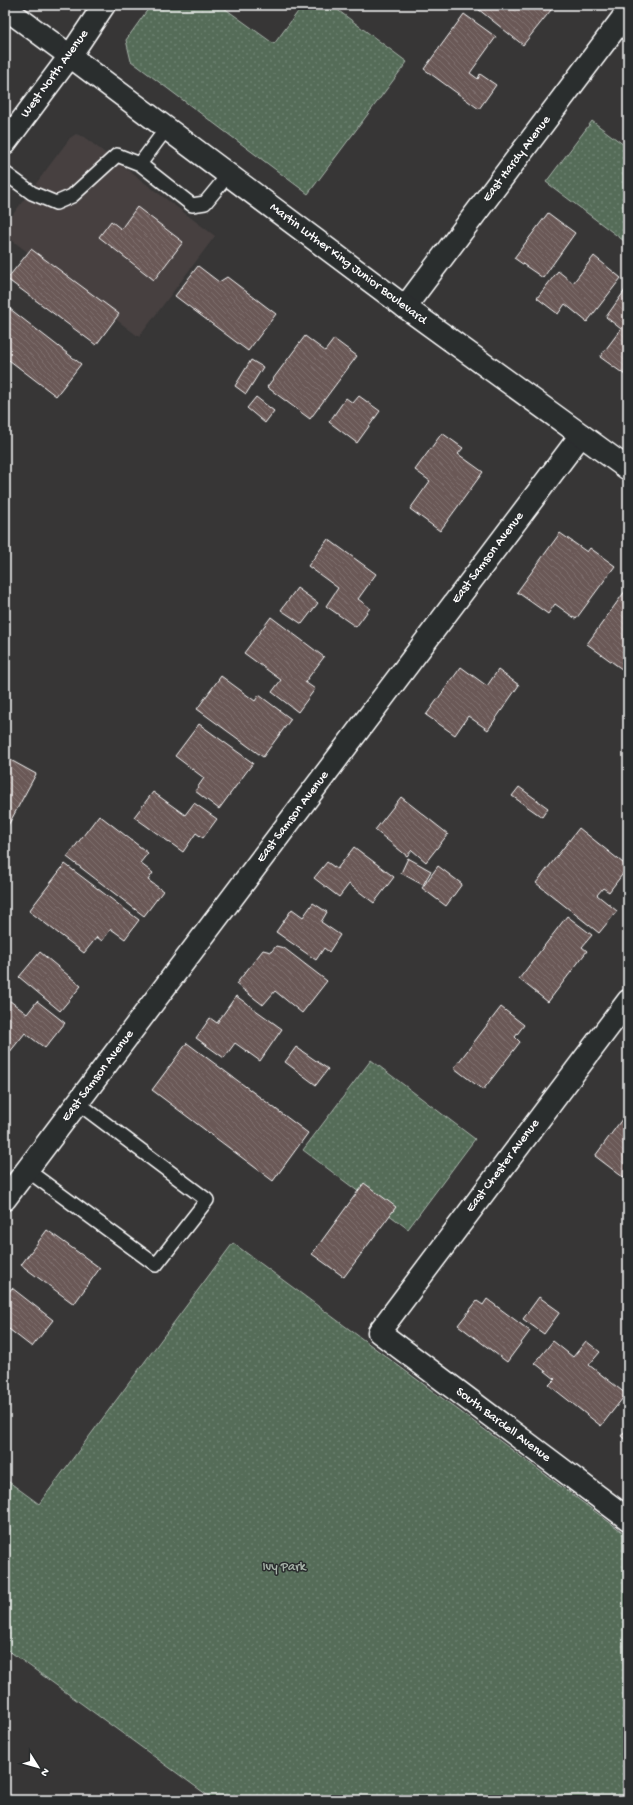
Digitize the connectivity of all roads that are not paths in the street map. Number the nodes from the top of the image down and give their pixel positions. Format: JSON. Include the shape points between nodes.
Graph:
{"nodes":[{"id":1,"x":104,"y":5,"type":"edge"},
{"id":2,"x":5,"y":8,"type":"edge"},
{"id":3,"x":628,"y":11,"type":"edge"},
{"id":4,"x":70,"y":56,"type":"junction"},
{"id":5,"x":166,"y":129,"type":"junction"},
{"id":6,"x":5,"y":143,"type":"edge"},
{"id":7,"x":140,"y":164,"type":"junction"},
{"id":8,"x":5,"y":173,"type":"edge"},
{"id":9,"x":228,"y":174,"type":"junction"},
{"id":10,"x":405,"y":307,"type":"junction"},
{"id":11,"x":581,"y":435,"type":"junction"},
{"id":12,"x":628,"y":469,"type":"edge"},
{"id":13,"x":628,"y":1001,"type":"edge"},
{"id":14,"x":78,"y":1103,"type":"junction"},
{"id":15,"x":27,"y":1170,"type":"junction"},
{"id":16,"x":5,"y":1199,"type":"edge"},
{"id":17,"x":379,"y":1332,"type":"joint"},
{"id":18,"x":628,"y":1519,"type":"edge"}],
"edges":[{"from":1,"to":4,"type":"street","name":"West North Avenue"},
{"from":2,"to":4,"type":"street","name":"Martin Luther King Junior Boulevard"},
{"from":3,"to":10,"type":"street","name":"East Hardy Avenue"},
{"from":4,"to":5,"type":"street","name":"Martin Luther King Junior Boulevard"},
{"from":4,"to":6,"type":"street","name":"West North Avenue"},
{"from":5,"to":7,"type":"lane"},
{"from":5,"to":9,"type":"street","name":"Martin Luther King Junior Boulevard"},
{"from":7,"to":8,"type":"lane","via":[[117,155],[72,196],[56,203],[32,193]]},
{"from":7,"to":9,"type":"lane","via":[[192,205],[205,203]]},
{"from":9,"to":10,"type":"street","name":"Martin Luther King Junior Boulevard"},
{"from":10,"to":11,"type":"street","name":"Martin Luther King Junior Boulevard"},
{"from":11,"to":12,"type":"street","name":"Martin Luther King Junior Boulevard"},
{"from":11,"to":14,"type":"street","name":"East Samson Avenue"},
{"from":13,"to":17,"type":"street","name":"East Chester Avenue"},
{"from":14,"to":15,"type":"street","name":"East Samson Avenue"},
{"from":14,"to":15,"type":"lane","via":[[206,1200],[202,1206],[156,1265]]},
{"from":15,"to":16,"type":"street","name":"East Samson Avenue"},
{"from":17,"to":18,"type":"street","name":"South Bardell Avenue"}]}
